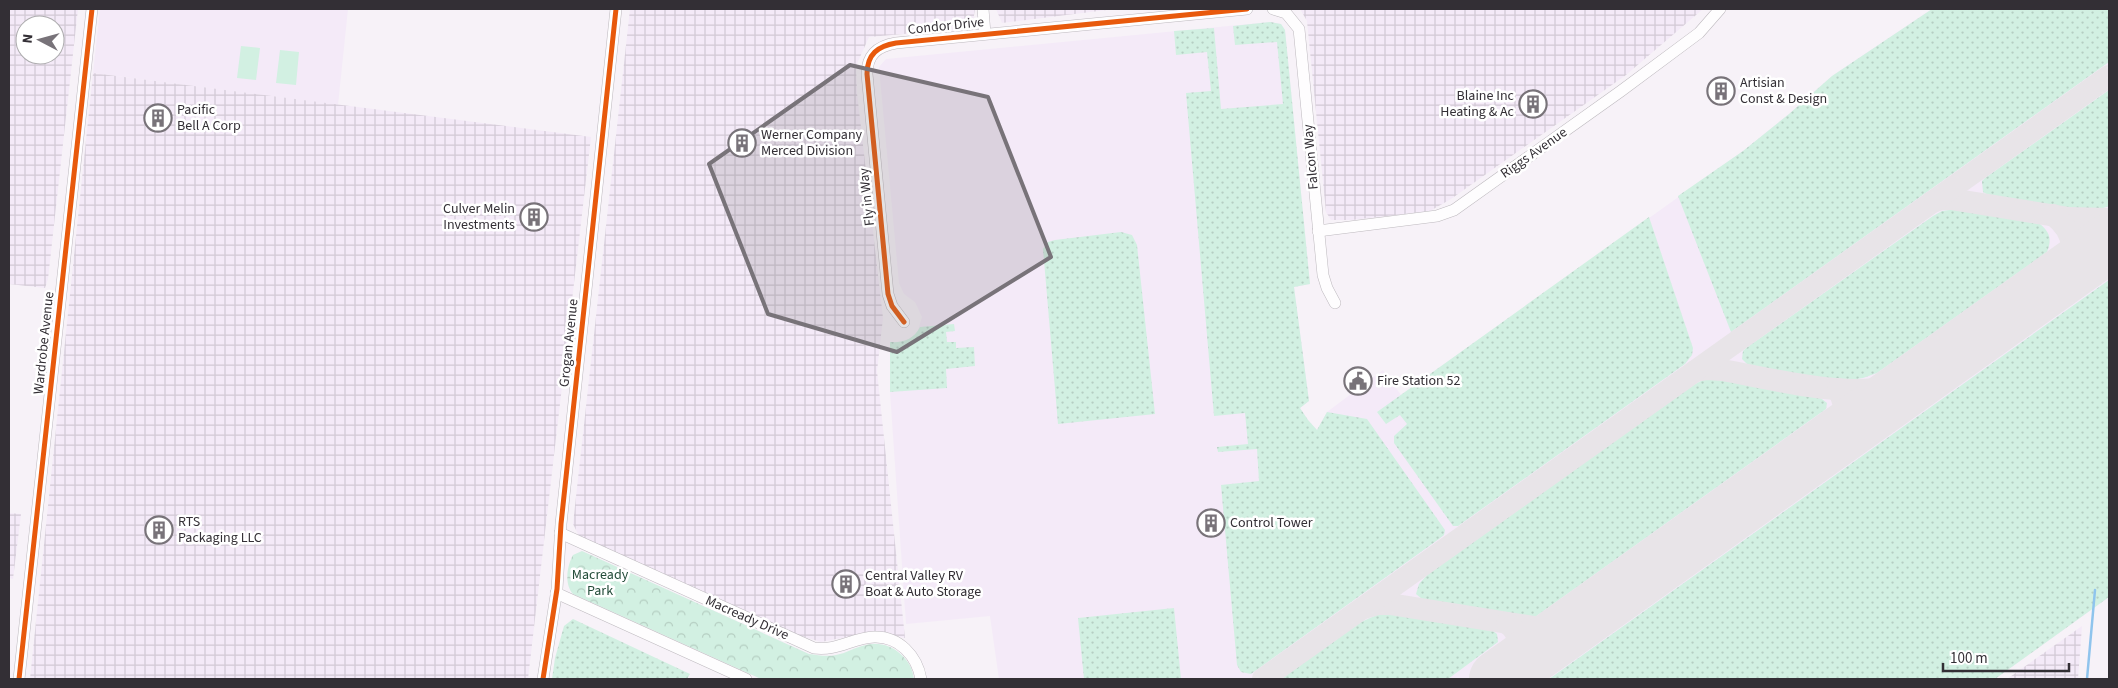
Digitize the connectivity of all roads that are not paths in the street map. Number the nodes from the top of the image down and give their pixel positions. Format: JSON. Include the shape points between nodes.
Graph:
{"nodes":[{"id":1,"x":92,"y":9,"type":"edge"},
{"id":2,"x":616,"y":9,"type":"edge"},
{"id":3,"x":983,"y":9,"type":"edge"},
{"id":4,"x":1247,"y":9,"type":"edge"},
{"id":5,"x":1273,"y":9,"type":"edge"},
{"id":6,"x":1720,"y":9,"type":"edge"},
{"id":7,"x":985,"y":34,"type":"junction"},
{"id":8,"x":867,"y":66,"type":"joint"},
{"id":9,"x":1318,"y":231,"type":"junction"},
{"id":10,"x":1335,"y":303,"type":"dead end"},
{"id":11,"x":904,"y":322,"type":"dead end"},
{"id":12,"x":560,"y":533,"type":"junction"},
{"id":13,"x":556,"y":593,"type":"junction"},
{"id":14,"x":19,"y":679,"type":"edge"},
{"id":15,"x":543,"y":679,"type":"edge"},
{"id":16,"x":746,"y":679,"type":"edge"},
{"id":17,"x":921,"y":679,"type":"edge"}],
"edges":[{"from":1,"to":14,"type":"street","name":"Wardrobe Avenue"},
{"from":2,"to":12,"type":"street","name":"Grogan Avenue"},
{"from":3,"to":7,"type":"street"},
{"from":4,"to":7,"type":"street","name":"Condor Drive"},
{"from":5,"to":9,"type":"street","name":"Falcon Way","via":[[1286,13],[1299,28]]},
{"from":6,"to":9,"type":"street","name":"Riggs Avenue","via":[[1699,33],[1454,210],[1437,216]]},
{"from":7,"to":8,"type":"street","name":"Condor Drive","via":[[883,45],[873,52]]},
{"from":8,"to":11,"type":"street","name":"Fly in Way","via":[[888,294]]},
{"from":9,"to":10,"type":"street","name":"Falcon Way","via":[[1323,275]]},
{"from":12,"to":13,"type":"street","name":"Grogan Avenue"},
{"from":12,"to":17,"type":"street","name":"Macready Drive","via":[[814,648],[832,648],[874,637],[891,640],[910,652]]},
{"from":13,"to":15,"type":"street","name":"Grogan Avenue"},
{"from":13,"to":16,"type":"street"}]}
